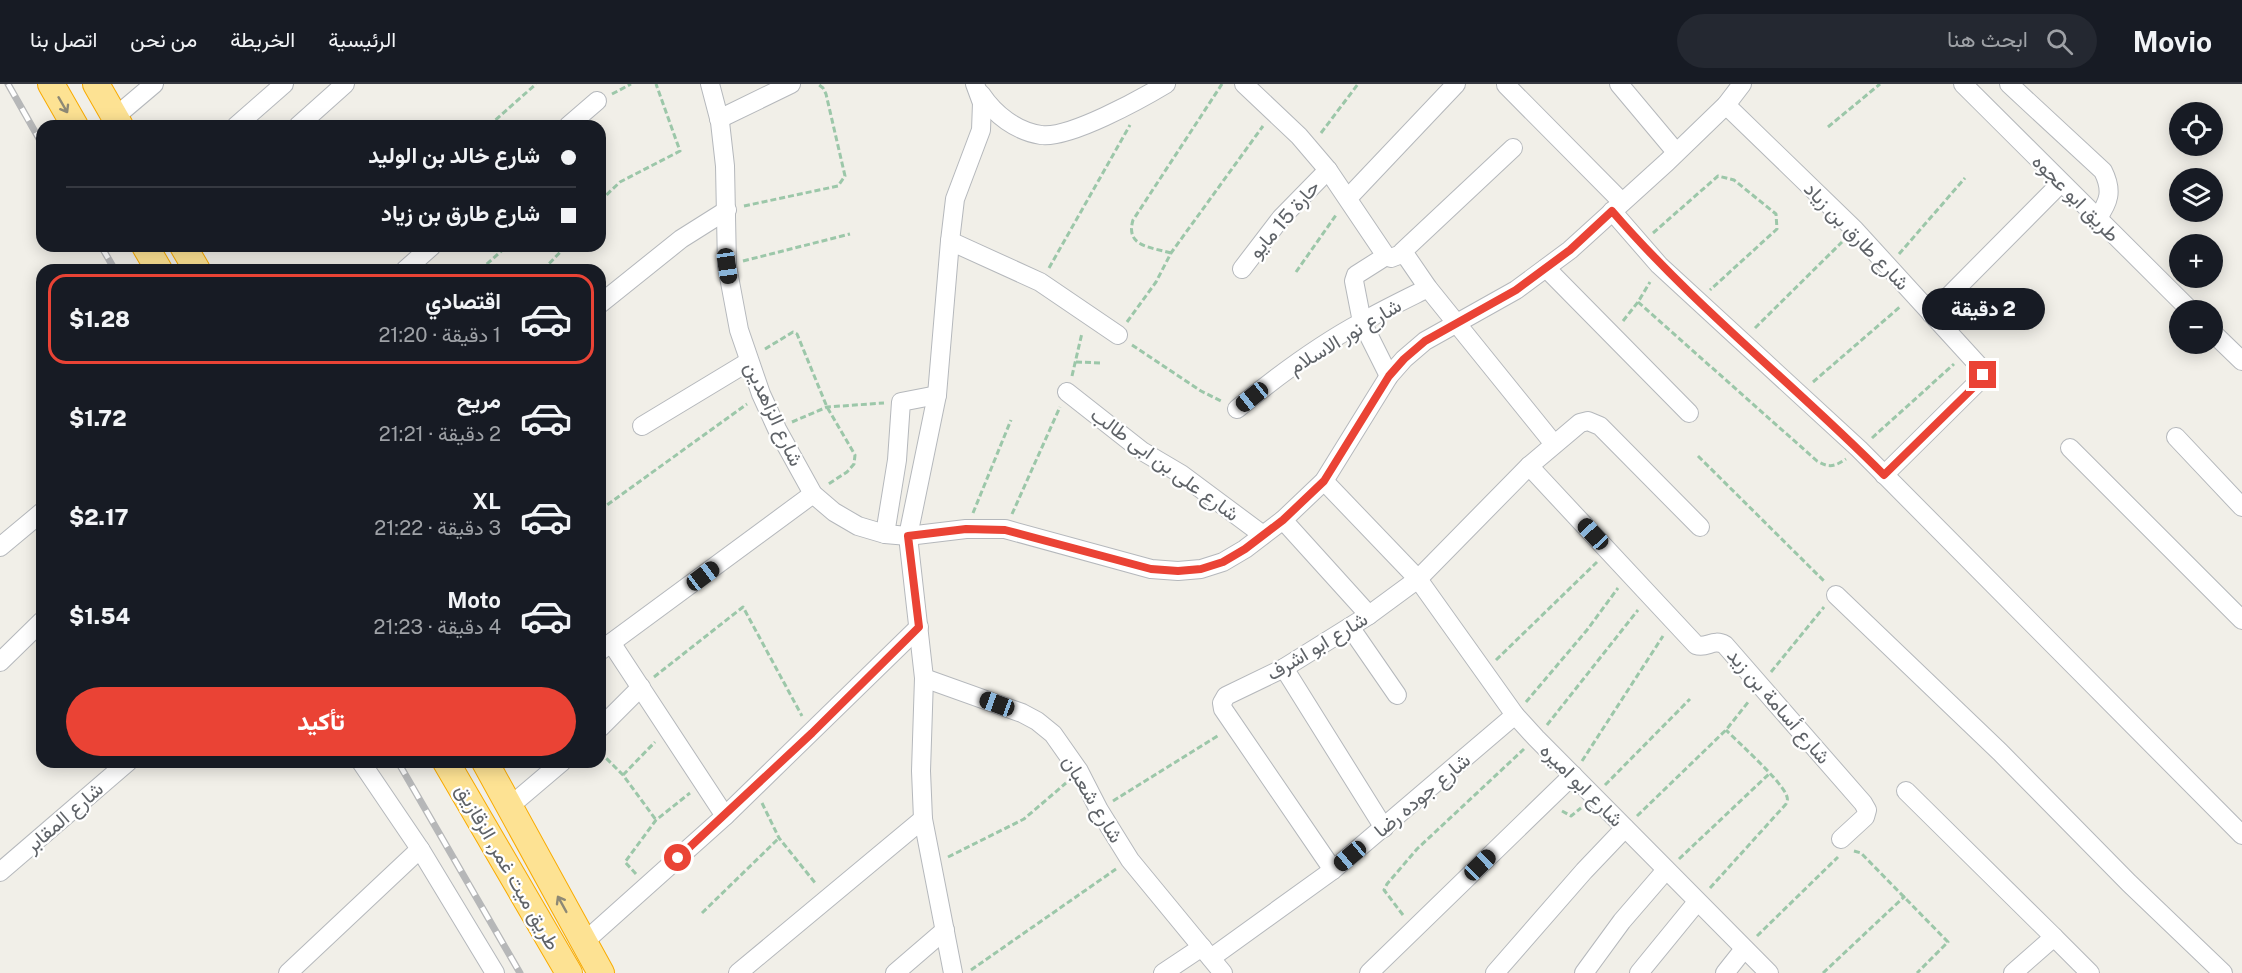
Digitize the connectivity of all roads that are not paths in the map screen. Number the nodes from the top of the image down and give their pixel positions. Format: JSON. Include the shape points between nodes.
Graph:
{"nodes":[{"id":1,"x":51,"y":84,"type":"edge"},
{"id":2,"x":96,"y":84,"type":"edge"},
{"id":3,"x":154,"y":84,"type":"edge"},
{"id":4,"x":284,"y":84,"type":"edge"},
{"id":5,"x":345,"y":84,"type":"edge"},
{"id":6,"x":710,"y":84,"type":"edge"},
{"id":7,"x":790,"y":84,"type":"edge"},
{"id":8,"x":1166,"y":84,"type":"edge"},
{"id":9,"x":1244,"y":84,"type":"edge"},
{"id":10,"x":1456,"y":84,"type":"edge"},
{"id":11,"x":1619,"y":84,"type":"edge"},
{"id":12,"x":1742,"y":84,"type":"edge"},
{"id":13,"x":1963,"y":84,"type":"edge"},
{"id":14,"x":2009,"y":84,"type":"edge"},
{"id":15,"x":1506,"y":85,"type":"edge"},
{"id":16,"x":976,"y":87,"type":"edge"},
{"id":17,"x":597,"y":102,"type":"dead end"},
{"id":18,"x":1726,"y":105,"type":"junction"},
{"id":19,"x":719,"y":118,"type":"junction"},
{"id":20,"x":72,"y":120,"type":"edge"},
{"id":21,"x":116,"y":120,"type":"edge"},
{"id":22,"x":119,"y":120,"type":"edge"},
{"id":23,"x":243,"y":120,"type":"edge"},
{"id":24,"x":305,"y":120,"type":"edge"},
{"id":25,"x":575,"y":120,"type":"edge"},
{"id":26,"x":1513,"y":148,"type":"dead end"},
{"id":27,"x":1676,"y":152,"type":"junction"},
{"id":28,"x":1328,"y":170,"type":"junction"},
{"id":29,"x":2061,"y":183,"type":"junction"},
{"id":30,"x":1347,"y":198,"type":"junction"},
{"id":31,"x":1617,"y":207,"type":"junction"},
{"id":32,"x":727,"y":210,"type":"junction"},
{"id":33,"x":2097,"y":219,"type":"junction"},
{"id":34,"x":950,"y":241,"type":"junction"},
{"id":35,"x":425,"y":252,"type":"edge"},
{"id":36,"x":1394,"y":254,"type":"junction"},
{"id":37,"x":412,"y":264,"type":"edge"},
{"id":38,"x":1546,"y":268,"type":"junction"},
{"id":39,"x":1242,"y":269,"type":"dead end"},
{"id":40,"x":1428,"y":288,"type":"junction"},
{"id":41,"x":606,"y":299,"type":"edge"},
{"id":42,"x":2180,"y":300,"type":"edge"},
{"id":43,"x":1930,"y":314,"type":"junction"},
{"id":44,"x":1362,"y":322,"type":"junction"},
{"id":45,"x":1457,"y":324,"type":"junction"},
{"id":46,"x":1118,"y":335,"type":"road end"},
{"id":47,"x":2223,"y":343,"type":"edge"},
{"id":48,"x":2242,"y":361,"type":"edge"},
{"id":49,"x":748,"y":362,"type":"junction"},
{"id":50,"x":1389,"y":376,"type":"junction"},
{"id":51,"x":1067,"y":392,"type":"road end"},
{"id":52,"x":937,"y":394,"type":"junction"},
{"id":53,"x":1237,"y":409,"type":"road end"},
{"id":54,"x":1689,"y":413,"type":"dead end"},
{"id":55,"x":642,"y":426,"type":"dead end"},
{"id":56,"x":2176,"y":438,"type":"dead end"},
{"id":57,"x":1554,"y":444,"type":"junction"},
{"id":58,"x":2070,"y":448,"type":"dead end"},
{"id":59,"x":1529,"y":466,"type":"junction"},
{"id":60,"x":1884,"y":475,"type":"junction"},
{"id":61,"x":1324,"y":481,"type":"junction"},
{"id":62,"x":813,"y":494,"type":"junction"},
{"id":63,"x":2242,"y":507,"type":"edge"},
{"id":64,"x":36,"y":517,"type":"edge"},
{"id":65,"x":1283,"y":520,"type":"junction"},
{"id":66,"x":1700,"y":527,"type":"dead end"},
{"id":67,"x":885,"y":534,"type":"junction"},
{"id":68,"x":1263,"y":535,"type":"junction"},
{"id":69,"x":908,"y":536,"type":"junction"},
{"id":70,"x":0,"y":547,"type":"edge"},
{"id":71,"x":1418,"y":579,"type":"junction"},
{"id":72,"x":1836,"y":595,"type":"road end"},
{"id":73,"x":1369,"y":615,"type":"junction"},
{"id":74,"x":2242,"y":620,"type":"edge"},
{"id":75,"x":919,"y":627,"type":"junction"},
{"id":76,"x":1350,"y":627,"type":"junction"},
{"id":77,"x":36,"y":631,"type":"edge"},
{"id":78,"x":606,"y":647,"type":"edge"},
{"id":79,"x":0,"y":662,"type":"edge"},
{"id":80,"x":1284,"y":668,"type":"junction"},
{"id":81,"x":924,"y":678,"type":"junction"},
{"id":82,"x":641,"y":687,"type":"junction"},
{"id":83,"x":1397,"y":695,"type":"dead end"},
{"id":84,"x":1515,"y":715,"type":"junction"},
{"id":85,"x":606,"y":722,"type":"edge"},
{"id":86,"x":121,"y":768,"type":"edge"},
{"id":87,"x":365,"y":768,"type":"edge"},
{"id":88,"x":449,"y":768,"type":"edge"},
{"id":89,"x":488,"y":768,"type":"edge"},
{"id":90,"x":555,"y":768,"type":"edge"},
{"id":91,"x":1573,"y":775,"type":"junction"},
{"id":92,"x":1906,"y":791,"type":"dead end"},
{"id":93,"x":509,"y":807,"type":"junction"},
{"id":94,"x":725,"y":816,"type":"junction"},
{"id":95,"x":923,"y":819,"type":"junction"},
{"id":96,"x":1383,"y":828,"type":"junction"},
{"id":97,"x":1625,"y":828,"type":"junction"},
{"id":98,"x":2242,"y":835,"type":"edge"},
{"id":99,"x":1842,"y":839,"type":"dead end"},
{"id":100,"x":420,"y":849,"type":"junction"},
{"id":101,"x":1332,"y":870,"type":"junction"},
{"id":102,"x":1666,"y":870,"type":"junction"},
{"id":103,"x":0,"y":872,"type":"edge"},
{"id":104,"x":1697,"y":902,"type":"junction"},
{"id":105,"x":945,"y":930,"type":"junction"},
{"id":106,"x":2054,"y":937,"type":"junction"},
{"id":107,"x":583,"y":943,"type":"junction"},
{"id":108,"x":1744,"y":949,"type":"junction"},
{"id":109,"x":1207,"y":953,"type":"junction"},
{"id":110,"x":288,"y":973,"type":"edge"},
{"id":111,"x":495,"y":973,"type":"edge"},
{"id":112,"x":569,"y":973,"type":"edge"},
{"id":113,"x":601,"y":973,"type":"edge"},
{"id":114,"x":738,"y":973,"type":"edge"},
{"id":115,"x":895,"y":973,"type":"edge"},
{"id":116,"x":953,"y":973,"type":"edge"},
{"id":117,"x":1163,"y":973,"type":"edge"},
{"id":118,"x":1223,"y":973,"type":"edge"},
{"id":119,"x":1369,"y":973,"type":"edge"},
{"id":120,"x":1495,"y":973,"type":"edge"},
{"id":121,"x":1584,"y":973,"type":"edge"},
{"id":122,"x":1639,"y":973,"type":"edge"},
{"id":123,"x":1725,"y":973,"type":"edge"},
{"id":124,"x":1769,"y":973,"type":"edge"},
{"id":125,"x":2013,"y":973,"type":"edge"},
{"id":126,"x":2090,"y":973,"type":"edge"},
{"id":127,"x":2223,"y":973,"type":"edge"}],
"edges":[{"from":1,"to":20,"type":"highway","one_way":true},
{"from":2,"to":21,"type":"highway"},
{"from":3,"to":22,"type":"street"},
{"from":4,"to":23,"type":"street"},
{"from":5,"to":24,"type":"street"},
{"from":6,"to":19,"type":"street","name":"شارع الزاهدين"},
{"from":7,"to":19,"type":"street"},
{"from":8,"to":16,"type":"street","via":[[1091,122],[1043,135],[1006,120],[991,108]]},
{"from":9,"to":28,"type":"street"},
{"from":10,"to":30,"type":"street"},
{"from":11,"to":27,"type":"street"},
{"from":12,"to":18,"type":"street","name":"شارع الزاهدين"},
{"from":13,"to":29,"type":"street","name":"طريق ابو عجوه"},
{"from":14,"to":33,"type":"street","via":[[2103,171],[2110,193]]},
{"from":15,"to":31,"type":"street"},
{"from":16,"to":34,"type":"street","via":[[983,115],[981,130],[955,199]]},
{"from":17,"to":25,"type":"street"},
{"from":18,"to":27,"type":"street","name":"شارع الزاهدين"},
{"from":18,"to":43,"type":"street","name":"شارع طارق بن زياد","via":[[1855,230]]},
{"from":19,"to":32,"type":"street","name":"شارع الزاهدين"},
{"from":26,"to":36,"type":"street"},
{"from":27,"to":31,"type":"street","name":"شارع الزاهدين"},
{"from":28,"to":30,"type":"street"},
{"from":28,"to":39,"type":"street","name":"حارة 15 مايو","via":[[1281,218]]},
{"from":29,"to":33,"type":"street","name":"طريق ابو عجوه"},
{"from":29,"to":43,"type":"street"},
{"from":30,"to":36,"type":"street"},
{"from":31,"to":38,"type":"street","name":"شارع الزاهدين"},
{"from":31,"to":60,"type":"street","via":[[1640,244],[1659,265]]},
{"from":32,"to":41,"type":"street","via":[[681,239]]},
{"from":32,"to":49,"type":"street","name":"شارع الزاهدين","via":[[727,266]]},
{"from":33,"to":42,"type":"street","name":"طريق ابو عجوه"},
{"from":34,"to":46,"type":"street","via":[[1040,282]]},
{"from":34,"to":52,"type":"street"},
{"from":35,"to":37,"type":"street"},
{"from":36,"to":40,"type":"street"},
{"from":36,"to":44,"type":"street","via":[[1354,278]]},
{"from":38,"to":45,"type":"street","name":"شارع الزاهدين"},
{"from":38,"to":54,"type":"street"},
{"from":40,"to":44,"type":"street","name":"شارع نور الاسلام"},
{"from":40,"to":45,"type":"street"},
{"from":43,"to":60,"type":"street","name":"شارع طارق بن زياد","via":[[1981,368],[1983,375]]},
{"from":44,"to":50,"type":"street"},
{"from":44,"to":53,"type":"street","name":"شارع نور الاسلام","via":[[1297,362]]},
{"from":45,"to":50,"type":"street","name":"شارع الزاهدين","via":[[1425,341]]},
{"from":45,"to":57,"type":"street"},
{"from":47,"to":48,"type":"street"},
{"from":49,"to":55,"type":"street"},
{"from":49,"to":62,"type":"street","name":"شارع الزاهدين","via":[[777,429]]},
{"from":50,"to":61,"type":"street","name":"شارع الزاهدين"},
{"from":51,"to":68,"type":"street","name":"شارع على بن ابى طالب","via":[[1142,451],[1181,474]]},
{"from":52,"to":67,"type":"street","via":[[901,402]]},
{"from":52,"to":69,"type":"street"},
{"from":56,"to":63,"type":"street"},
{"from":57,"to":59,"type":"street","name":"شارع ابو اشرف"},
{"from":57,"to":66,"type":"street","name":"شارع ابو اشرف","via":[[1580,423],[1588,421],[1600,426]]},
{"from":58,"to":74,"type":"street"},
{"from":59,"to":71,"type":"street","name":"شارع ابو اشرف"},
{"from":59,"to":99,"type":"street","name":"شارع أسامة بن زيد","via":[[1696,645],[1725,645],[1866,806],[1865,817]]},
{"from":60,"to":98,"type":"street"},
{"from":61,"to":65,"type":"street","name":"شارع الزاهدين"},
{"from":61,"to":71,"type":"street","name":"شارع ابو اميره"},
{"from":62,"to":67,"type":"street","name":"شارع الزاهدين","via":[[858,526]]},
{"from":62,"to":78,"type":"street"},
{"from":64,"to":70,"type":"street"},
{"from":65,"to":68,"type":"street","name":"شارع الزاهدين"},
{"from":65,"to":73,"type":"street"},
{"from":67,"to":69,"type":"street","name":"شارع الزاهدين"},
{"from":68,"to":69,"type":"street","name":"شارع الزاهدين","via":[[1223,562],[1178,571],[1140,567],[1005,530],[966,529]]},
{"from":69,"to":75,"type":"street"},
{"from":71,"to":73,"type":"street","name":"شارع ابو اشرف"},
{"from":71,"to":84,"type":"street","name":"شارع ابو اميره"},
{"from":72,"to":127,"type":"street"},
{"from":73,"to":76,"type":"street","name":"شارع ابو اشرف"},
{"from":75,"to":81,"type":"street"},
{"from":75,"to":94,"type":"street"},
{"from":76,"to":80,"type":"street","name":"شارع ابو اشرف"},
{"from":76,"to":83,"type":"street"},
{"from":77,"to":79,"type":"street"},
{"from":78,"to":82,"type":"street"},
{"from":80,"to":96,"type":"street"},
{"from":80,"to":101,"type":"street","name":"شارع ابو اشرف","via":[[1226,696],[1223,709]]},
{"from":81,"to":95,"type":"street"},
{"from":81,"to":109,"type":"street","name":"شارع شعبان","via":[[1022,713],[1053,734],[1130,860]]},
{"from":82,"to":85,"type":"street"},
{"from":82,"to":94,"type":"street"},
{"from":84,"to":91,"type":"street","name":"شارع ابو اميره"},
{"from":84,"to":96,"type":"street","name":"شارع جوده رضا"},
{"from":86,"to":103,"type":"street","name":"شارع المقابر"},
{"from":87,"to":100,"type":"street"},
{"from":88,"to":112,"type":"highway","name":"طريق ميت غمر, الزقازيق"},
{"from":89,"to":93,"type":"highway","name":"طريق ميت غمر, الزقازيق"},
{"from":90,"to":93,"type":"street"},
{"from":91,"to":97,"type":"street","name":"شارع ابو اميره"},
{"from":91,"to":119,"type":"street"},
{"from":92,"to":106,"type":"street"},
{"from":107,"to":93,"type":"highway","name":"طريق ميت غمر, الزقازيق","one_way":true},
{"from":94,"to":107,"type":"street"},
{"from":95,"to":105,"type":"street"},
{"from":95,"to":114,"type":"street"},
{"from":96,"to":101,"type":"street","name":"شارع جوده رضا"},
{"from":97,"to":102,"type":"street","name":"شارع ابو اميره"},
{"from":97,"to":120,"type":"street"},
{"from":100,"to":110,"type":"street"},
{"from":100,"to":111,"type":"street"},
{"from":101,"to":109,"type":"street","name":"شارع جوده رضا"},
{"from":102,"to":104,"type":"street","name":"شارع ابو اميره"},
{"from":102,"to":121,"type":"street"},
{"from":104,"to":108,"type":"street","name":"شارع ابو اميره"},
{"from":104,"to":122,"type":"street"},
{"from":105,"to":115,"type":"street"},
{"from":105,"to":116,"type":"street"},
{"from":106,"to":125,"type":"street"},
{"from":106,"to":126,"type":"street"},
{"from":107,"to":113,"type":"highway","name":"طريق ميت غمر, الزقازيق"},
{"from":108,"to":123,"type":"street"},
{"from":108,"to":124,"type":"street","name":"شارع ابو اميره"},
{"from":109,"to":117,"type":"street","name":"شارع جوده رضا"},
{"from":109,"to":118,"type":"street","name":"شارع شعبان"}]}
